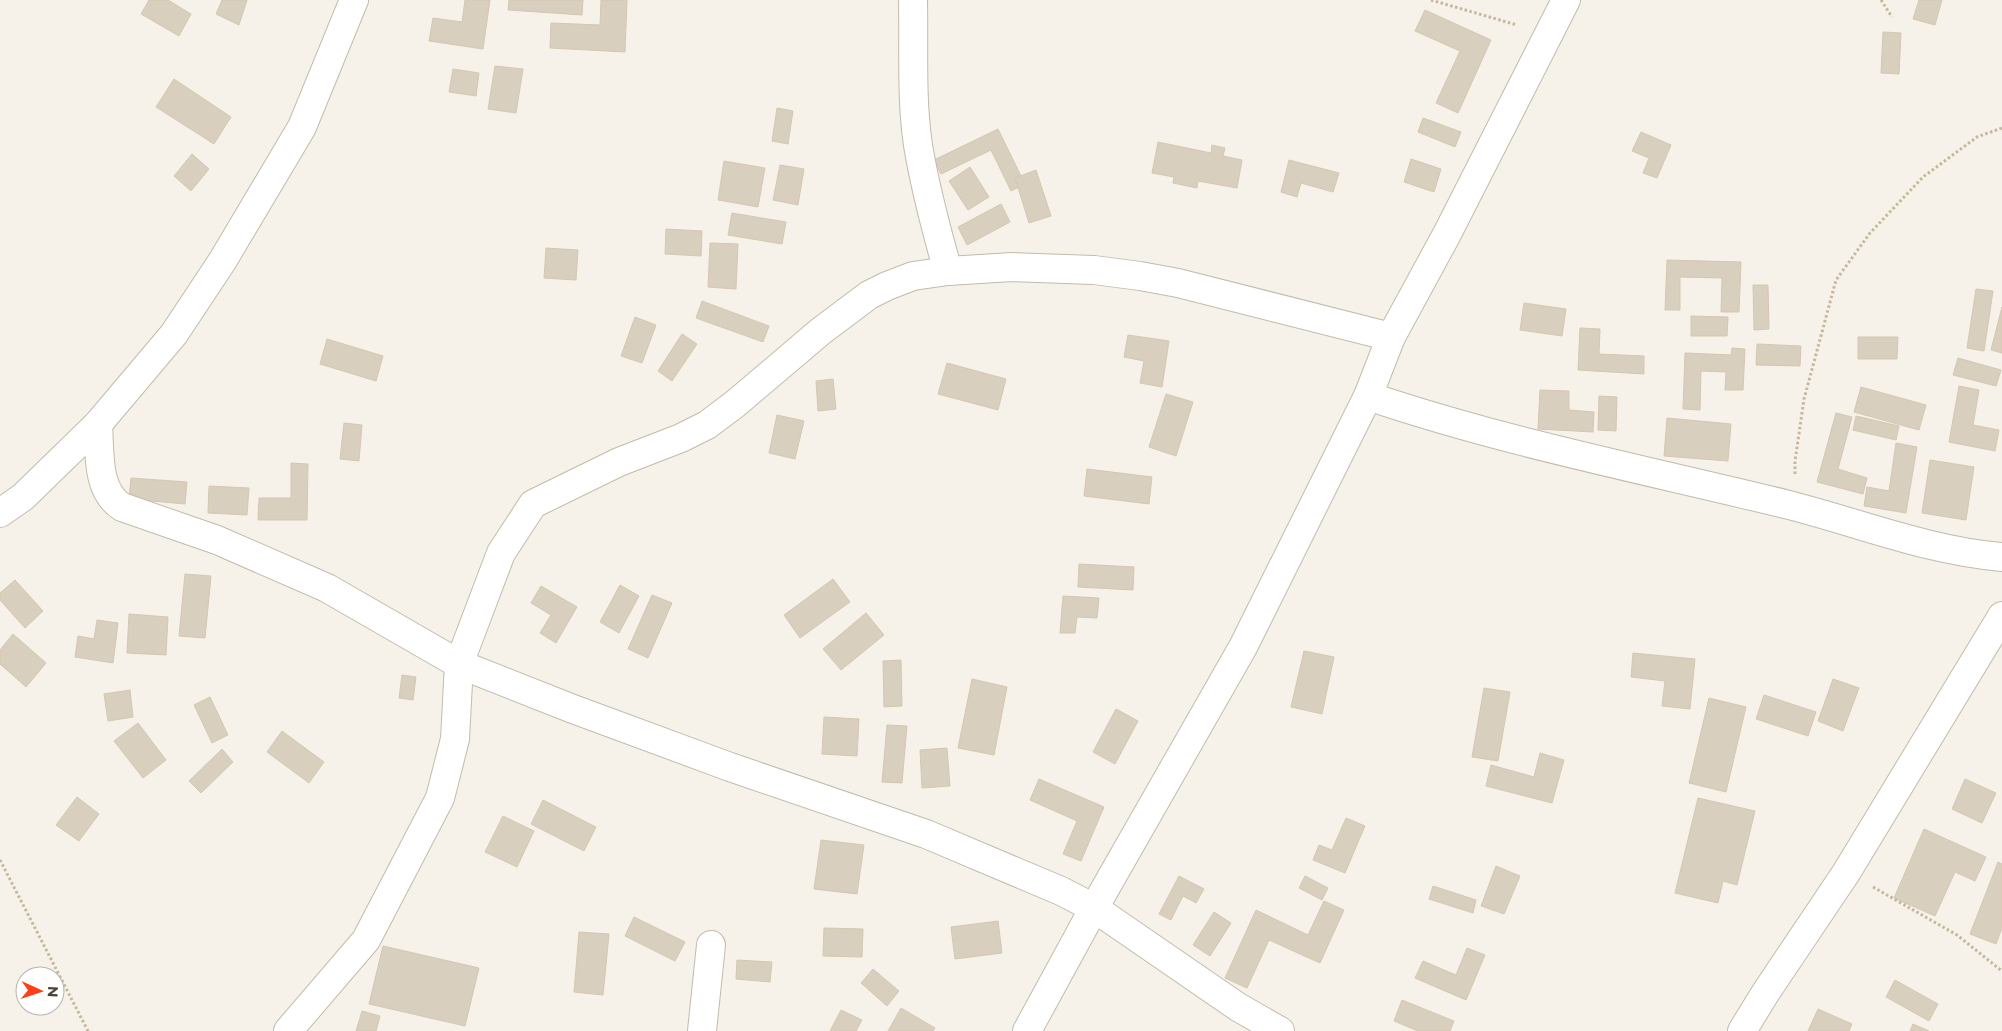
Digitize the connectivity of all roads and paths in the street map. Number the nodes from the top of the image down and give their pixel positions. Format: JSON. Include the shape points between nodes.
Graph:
{"nodes":[{"id":1,"x":354,"y":0,"type":"edge"},
{"id":2,"x":913,"y":0,"type":"edge"},
{"id":3,"x":1431,"y":0,"type":"edge"},
{"id":4,"x":1566,"y":0,"type":"edge"},
{"id":5,"x":1881,"y":0,"type":"edge"},
{"id":6,"x":1892,"y":17,"type":"dead end"},
{"id":7,"x":1549,"y":34,"type":"junction"},
{"id":8,"x":2002,"y":128,"type":"edge"},
{"id":9,"x":948,"y":271,"type":"junction"},
{"id":10,"x":1391,"y":337,"type":"junction"},
{"id":11,"x":1368,"y":396,"type":"junction"},
{"id":12,"x":98,"y":424,"type":"junction"},
{"id":13,"x":1797,"y":507,"type":"junction"},
{"id":14,"x":0,"y":513,"type":"edge"},
{"id":15,"x":2002,"y":557,"type":"edge"},
{"id":16,"x":2002,"y":616,"type":"edge"},
{"id":17,"x":459,"y":664,"type":"junction"},
{"id":18,"x":0,"y":860,"type":"edge"},
{"id":19,"x":1846,"y":873,"type":"junction"},
{"id":20,"x":1094,"y":908,"type":"junction"},
{"id":21,"x":711,"y":945,"type":"dead end"},
{"id":22,"x":2002,"y":971,"type":"edge"},
{"id":23,"x":88,"y":1031,"type":"edge"},
{"id":24,"x":288,"y":1031,"type":"edge"},
{"id":25,"x":702,"y":1031,"type":"edge"},
{"id":26,"x":1028,"y":1031,"type":"edge"},
{"id":27,"x":1280,"y":1031,"type":"edge"},
{"id":28,"x":1742,"y":1031,"type":"edge"}],
"edges":[{"from":1,"to":12,"type":"street","via":[[302,126],[223,260],[174,334]]},
{"from":2,"to":9,"type":"street","via":[[918,143],[928,201]]},
{"from":3,"to":7,"type":"path"},
{"from":4,"to":7,"type":"street"},
{"from":5,"to":6,"type":"path"},
{"from":7,"to":10,"type":"street"},
{"from":8,"to":13,"type":"path","via":[[1977,138],[1923,177],[1870,233],[1836,280],[1804,399],[1795,461]]},
{"from":9,"to":10,"type":"street","via":[[1012,267],[1094,270],[1140,276]]},
{"from":9,"to":17,"type":"street","via":[[914,276],[869,295],[707,425],[619,462],[533,504],[501,553]]},
{"from":10,"to":11,"type":"street"},
{"from":11,"to":13,"type":"street","via":[[1434,418]]},
{"from":11,"to":20,"type":"street","via":[[1243,647]]},
{"from":12,"to":14,"type":"street","via":[[23,497]]},
{"from":12,"to":17,"type":"street","via":[[103,482],[114,502],[217,540],[327,588]]},
{"from":13,"to":15,"type":"street","via":[[1928,545]]},
{"from":16,"to":19,"type":"street"},
{"from":17,"to":20,"type":"street","via":[[730,767],[926,834]]},
{"from":17,"to":24,"type":"street","via":[[455,739],[440,798],[366,940]]},
{"from":18,"to":23,"type":"path"},
{"from":19,"to":22,"type":"path","via":[[1957,935]]},
{"from":19,"to":28,"type":"street"},
{"from":20,"to":26,"type":"street"},
{"from":20,"to":27,"type":"street","via":[[1238,1007]]},
{"from":21,"to":25,"type":"street"}]}
